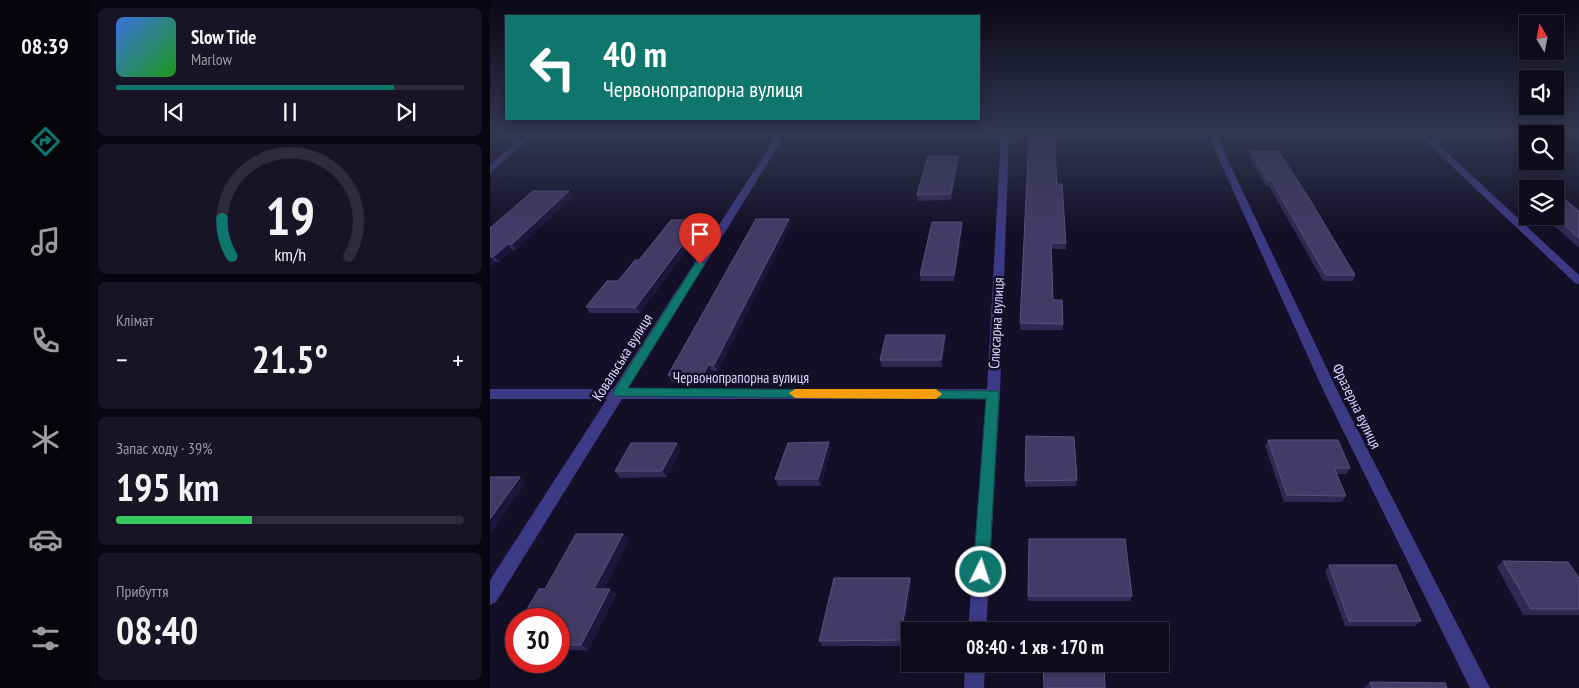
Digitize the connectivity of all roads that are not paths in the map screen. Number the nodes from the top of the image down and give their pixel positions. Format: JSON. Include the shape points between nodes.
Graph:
{"nodes":[{"id":1,"x":761,"y":167,"type":"edge"},
{"id":2,"x":1004,"y":167,"type":"edge"},
{"id":3,"x":1227,"y":167,"type":"edge"},
{"id":4,"x":1457,"y":167,"type":"edge"},
{"id":5,"x":1579,"y":281,"type":"edge"},
{"id":6,"x":619,"y":393,"type":"junction"},
{"id":7,"x":490,"y":394,"type":"edge"},
{"id":8,"x":993,"y":394,"type":"junction"},
{"id":9,"x":490,"y":596,"type":"edge"},
{"id":10,"x":979,"y":622,"type":"edge"},
{"id":11,"x":975,"y":672,"type":"edge"},
{"id":12,"x":974,"y":688,"type":"edge"},
{"id":13,"x":1480,"y":688,"type":"edge"}],
"edges":[{"from":1,"to":6,"type":"street","name":"Ковальська вулиця"},
{"from":2,"to":8,"type":"street","name":"Слюсарна вулиця"},
{"from":3,"to":13,"type":"street","name":"Фразерна вулиця","via":[[1331,392]]},
{"from":4,"to":5,"type":"street"},
{"from":6,"to":7,"type":"street","name":"Червонопрапорна вулиця"},
{"from":6,"to":8,"type":"street","name":"Червонопрапорна вулиця"},
{"from":6,"to":9,"type":"street","name":"Ковальська вулиця"},
{"from":8,"to":10,"type":"street","name":"Слюсарна вулиця"},
{"from":11,"to":12,"type":"street"}]}
